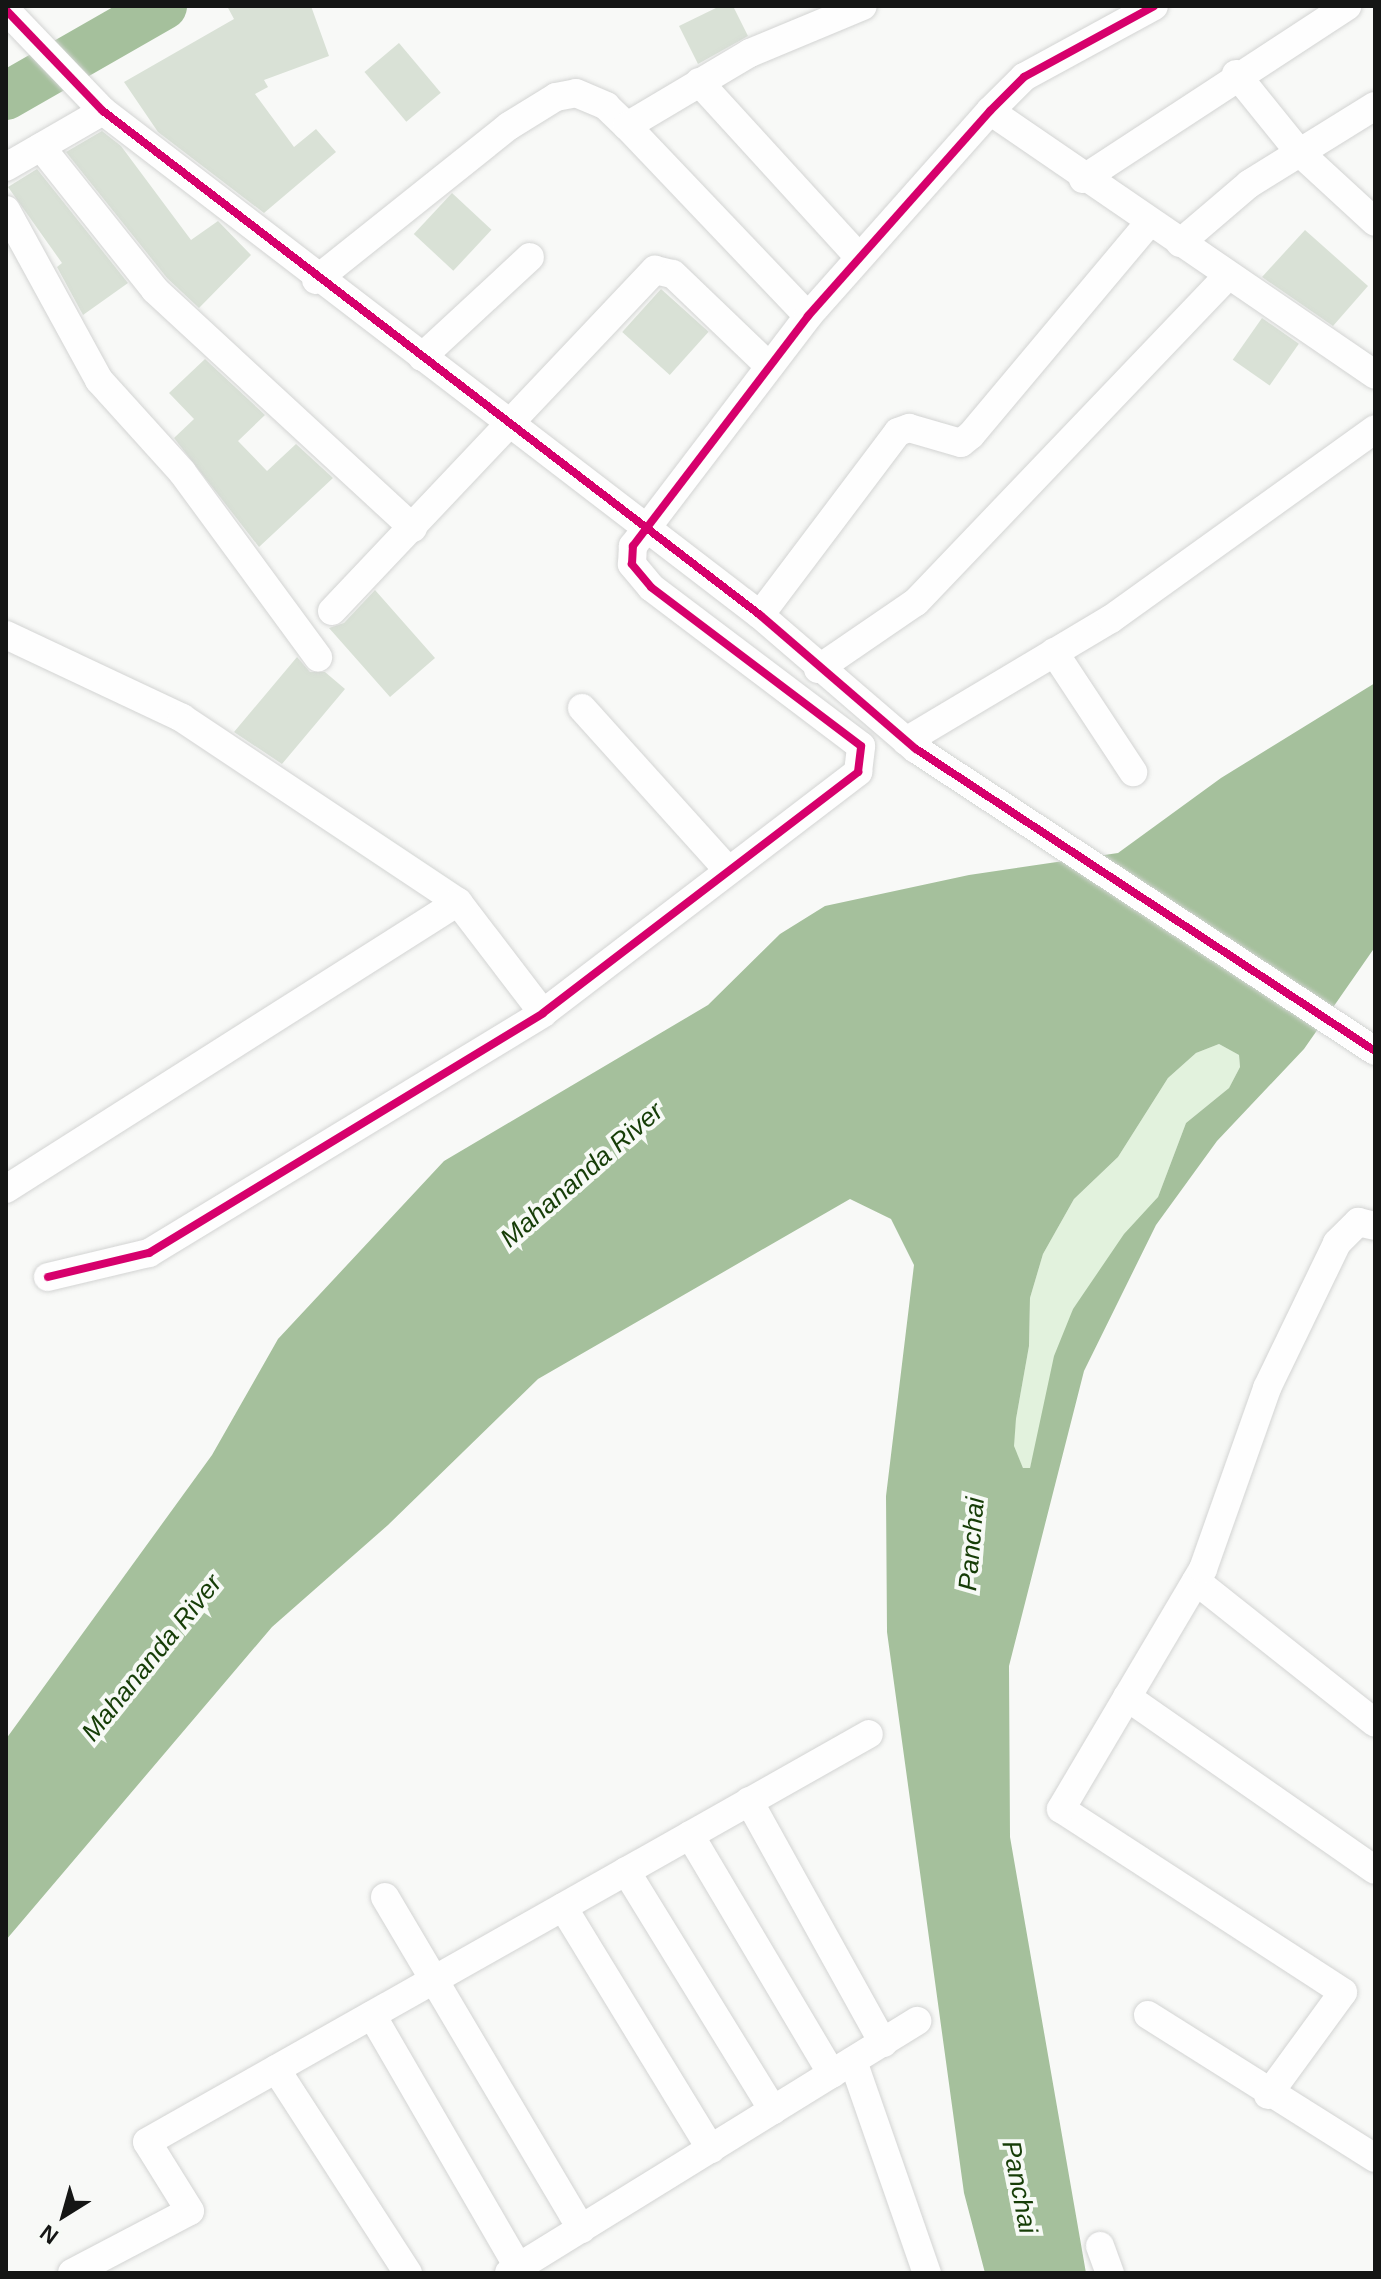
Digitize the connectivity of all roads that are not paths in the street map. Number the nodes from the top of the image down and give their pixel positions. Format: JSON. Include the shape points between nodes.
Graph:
{"nodes":[{"id":1,"x":863,"y":6,"type":"edge"},
{"id":2,"x":1154,"y":6,"type":"edge"},
{"id":3,"x":1347,"y":6,"type":"edge"},
{"id":4,"x":6,"y":10,"type":"edge"},
{"id":5,"x":1236,"y":74,"type":"junction"},
{"id":6,"x":699,"y":82,"type":"junction"},
{"id":7,"x":1375,"y":106,"type":"edge"},
{"id":8,"x":103,"y":111,"type":"junction"},
{"id":9,"x":990,"y":111,"type":"junction"},
{"id":10,"x":627,"y":126,"type":"junction"},
{"id":11,"x":41,"y":147,"type":"junction"},
{"id":12,"x":1299,"y":152,"type":"junction"},
{"id":13,"x":6,"y":167,"type":"edge"},
{"id":14,"x":1083,"y":179,"type":"junction"},
{"id":15,"x":6,"y":210,"type":"edge"},
{"id":16,"x":1375,"y":222,"type":"edge"},
{"id":17,"x":1148,"y":224,"type":"junction"},
{"id":18,"x":1180,"y":243,"type":"junction"},
{"id":19,"x":858,"y":256,"type":"junction"},
{"id":20,"x":530,"y":257,"type":"dead end"},
{"id":21,"x":1228,"y":275,"type":"junction"},
{"id":22,"x":316,"y":280,"type":"junction"},
{"id":23,"x":808,"y":316,"type":"junction"},
{"id":24,"x":422,"y":357,"type":"junction"},
{"id":25,"x":769,"y":366,"type":"junction"},
{"id":26,"x":1375,"y":375,"type":"edge"},
{"id":27,"x":512,"y":425,"type":"junction"},
{"id":28,"x":1375,"y":429,"type":"edge"},
{"id":29,"x":644,"y":526,"type":"junction"},
{"id":30,"x":413,"y":528,"type":"junction"},
{"id":31,"x":332,"y":611,"type":"dead end"},
{"id":32,"x":760,"y":615,"type":"junction"},
{"id":33,"x":6,"y":635,"type":"edge"},
{"id":34,"x":1054,"y":652,"type":"junction"},
{"id":35,"x":318,"y":657,"type":"dead end"},
{"id":36,"x":818,"y":669,"type":"junction"},
{"id":37,"x":582,"y":708,"type":"dead end"},
{"id":38,"x":915,"y":748,"type":"junction"},
{"id":39,"x":1133,"y":772,"type":"dead end"},
{"id":40,"x":726,"y":868,"type":"junction"},
{"id":41,"x":458,"y":902,"type":"junction"},
{"id":42,"x":543,"y":1013,"type":"junction"},
{"id":43,"x":1375,"y":1051,"type":"edge"},
{"id":44,"x":6,"y":1189,"type":"edge"},
{"id":45,"x":1375,"y":1226,"type":"edge"},
{"id":46,"x":48,"y":1277,"type":"dead end"},
{"id":47,"x":1196,"y":1581,"type":"junction"},
{"id":48,"x":1127,"y":1697,"type":"junction"},
{"id":49,"x":1375,"y":1723,"type":"edge"},
{"id":50,"x":869,"y":1734,"type":"dead end"},
{"id":51,"x":749,"y":1801,"type":"junction"},
{"id":52,"x":690,"y":1835,"type":"junction"},
{"id":53,"x":1375,"y":1870,"type":"edge"},
{"id":54,"x":626,"y":1871,"type":"junction"},
{"id":55,"x":385,"y":1897,"type":"dead end"},
{"id":56,"x":563,"y":1907,"type":"junction"},
{"id":57,"x":431,"y":1982,"type":"junction"},
{"id":58,"x":372,"y":2015,"type":"junction"},
{"id":59,"x":1148,"y":2015,"type":"dead end"},
{"id":60,"x":917,"y":2021,"type":"dead end"},
{"id":61,"x":883,"y":2043,"type":"junction"},
{"id":62,"x":843,"y":2067,"type":"junction"},
{"id":63,"x":276,"y":2069,"type":"junction"},
{"id":64,"x":1268,"y":2095,"type":"junction"},
{"id":65,"x":773,"y":2110,"type":"junction"},
{"id":66,"x":711,"y":2149,"type":"junction"},
{"id":67,"x":1375,"y":2158,"type":"edge"},
{"id":68,"x":581,"y":2229,"type":"junction"},
{"id":69,"x":1100,"y":2246,"type":"dead end"},
{"id":70,"x":514,"y":2270,"type":"edge"},
{"id":71,"x":72,"y":2273,"type":"edge"},
{"id":72,"x":408,"y":2273,"type":"edge"},
{"id":73,"x":927,"y":2273,"type":"edge"},
{"id":74,"x":1110,"y":2273,"type":"edge"}],
"edges":[{"from":1,"to":6,"type":"street","via":[[750,53]]},
{"from":2,"to":9,"type":"street","via":[[1045,64]]},
{"from":3,"to":5,"type":"street"},
{"from":4,"to":8,"type":"street"},
{"from":5,"to":12,"type":"street"},
{"from":5,"to":14,"type":"street"},
{"from":6,"to":10,"type":"street"},
{"from":6,"to":19,"type":"street"},
{"from":7,"to":12,"type":"street"},
{"from":8,"to":11,"type":"street"},
{"from":8,"to":22,"type":"street"},
{"from":9,"to":14,"type":"street"},
{"from":9,"to":19,"type":"street"},
{"from":10,"to":22,"type":"street","via":[[591,97],[556,97],[509,126]]},
{"from":10,"to":23,"type":"street"},
{"from":11,"to":13,"type":"street"},
{"from":11,"to":30,"type":"street","via":[[155,290]]},
{"from":12,"to":16,"type":"street"},
{"from":12,"to":18,"type":"street"},
{"from":14,"to":17,"type":"street"},
{"from":15,"to":35,"type":"street","via":[[99,380],[182,472]]},
{"from":17,"to":18,"type":"street"},
{"from":17,"to":32,"type":"street","via":[[961,443],[909,428],[898,432]]},
{"from":18,"to":21,"type":"street"},
{"from":19,"to":23,"type":"street"},
{"from":20,"to":24,"type":"street"},
{"from":21,"to":26,"type":"street"},
{"from":21,"to":36,"type":"street","via":[[916,602]]},
{"from":22,"to":24,"type":"street"},
{"from":23,"to":25,"type":"street"},
{"from":24,"to":27,"type":"street"},
{"from":25,"to":27,"type":"street","via":[[673,274],[655,270]]},
{"from":25,"to":29,"type":"street"},
{"from":27,"to":29,"type":"street"},
{"from":27,"to":30,"type":"street"},
{"from":28,"to":34,"type":"street","via":[[1167,582]]},
{"from":29,"to":32,"type":"street"},
{"from":29,"to":40,"type":"street","via":[[632,556],[637,573],[853,737],[864,758],[858,772]]},
{"from":30,"to":31,"type":"street"},
{"from":32,"to":36,"type":"street"},
{"from":33,"to":41,"type":"street","via":[[182,718]]},
{"from":34,"to":38,"type":"street"},
{"from":34,"to":39,"type":"street"},
{"from":36,"to":38,"type":"street"},
{"from":37,"to":40,"type":"street"},
{"from":38,"to":43,"type":"street"},
{"from":40,"to":42,"type":"street"},
{"from":41,"to":42,"type":"street"},
{"from":41,"to":44,"type":"street"},
{"from":42,"to":46,"type":"street","via":[[149,1253]]},
{"from":45,"to":47,"type":"street","via":[[1368,1221],[1351,1227],[1324,1269],[1267,1388]]},
{"from":47,"to":48,"type":"street"},
{"from":47,"to":49,"type":"street"},
{"from":48,"to":53,"type":"street"},
{"from":48,"to":64,"type":"street","via":[[1061,1809],[1343,1992]]},
{"from":50,"to":51,"type":"street"},
{"from":51,"to":52,"type":"street"},
{"from":51,"to":61,"type":"street"},
{"from":52,"to":54,"type":"street"},
{"from":52,"to":62,"type":"street"},
{"from":54,"to":56,"type":"street"},
{"from":54,"to":65,"type":"street"},
{"from":55,"to":57,"type":"street"},
{"from":56,"to":57,"type":"street"},
{"from":56,"to":66,"type":"street"},
{"from":57,"to":58,"type":"street"},
{"from":57,"to":68,"type":"street"},
{"from":58,"to":63,"type":"street"},
{"from":58,"to":70,"type":"street"},
{"from":59,"to":64,"type":"street"},
{"from":60,"to":61,"type":"street"},
{"from":61,"to":62,"type":"street"},
{"from":62,"to":65,"type":"street"},
{"from":62,"to":73,"type":"street"},
{"from":63,"to":71,"type":"street","via":[[147,2142],[190,2211]]},
{"from":63,"to":72,"type":"street"},
{"from":64,"to":67,"type":"street"},
{"from":65,"to":66,"type":"street"},
{"from":66,"to":68,"type":"street"},
{"from":68,"to":70,"type":"street"},
{"from":69,"to":74,"type":"street"}]}
